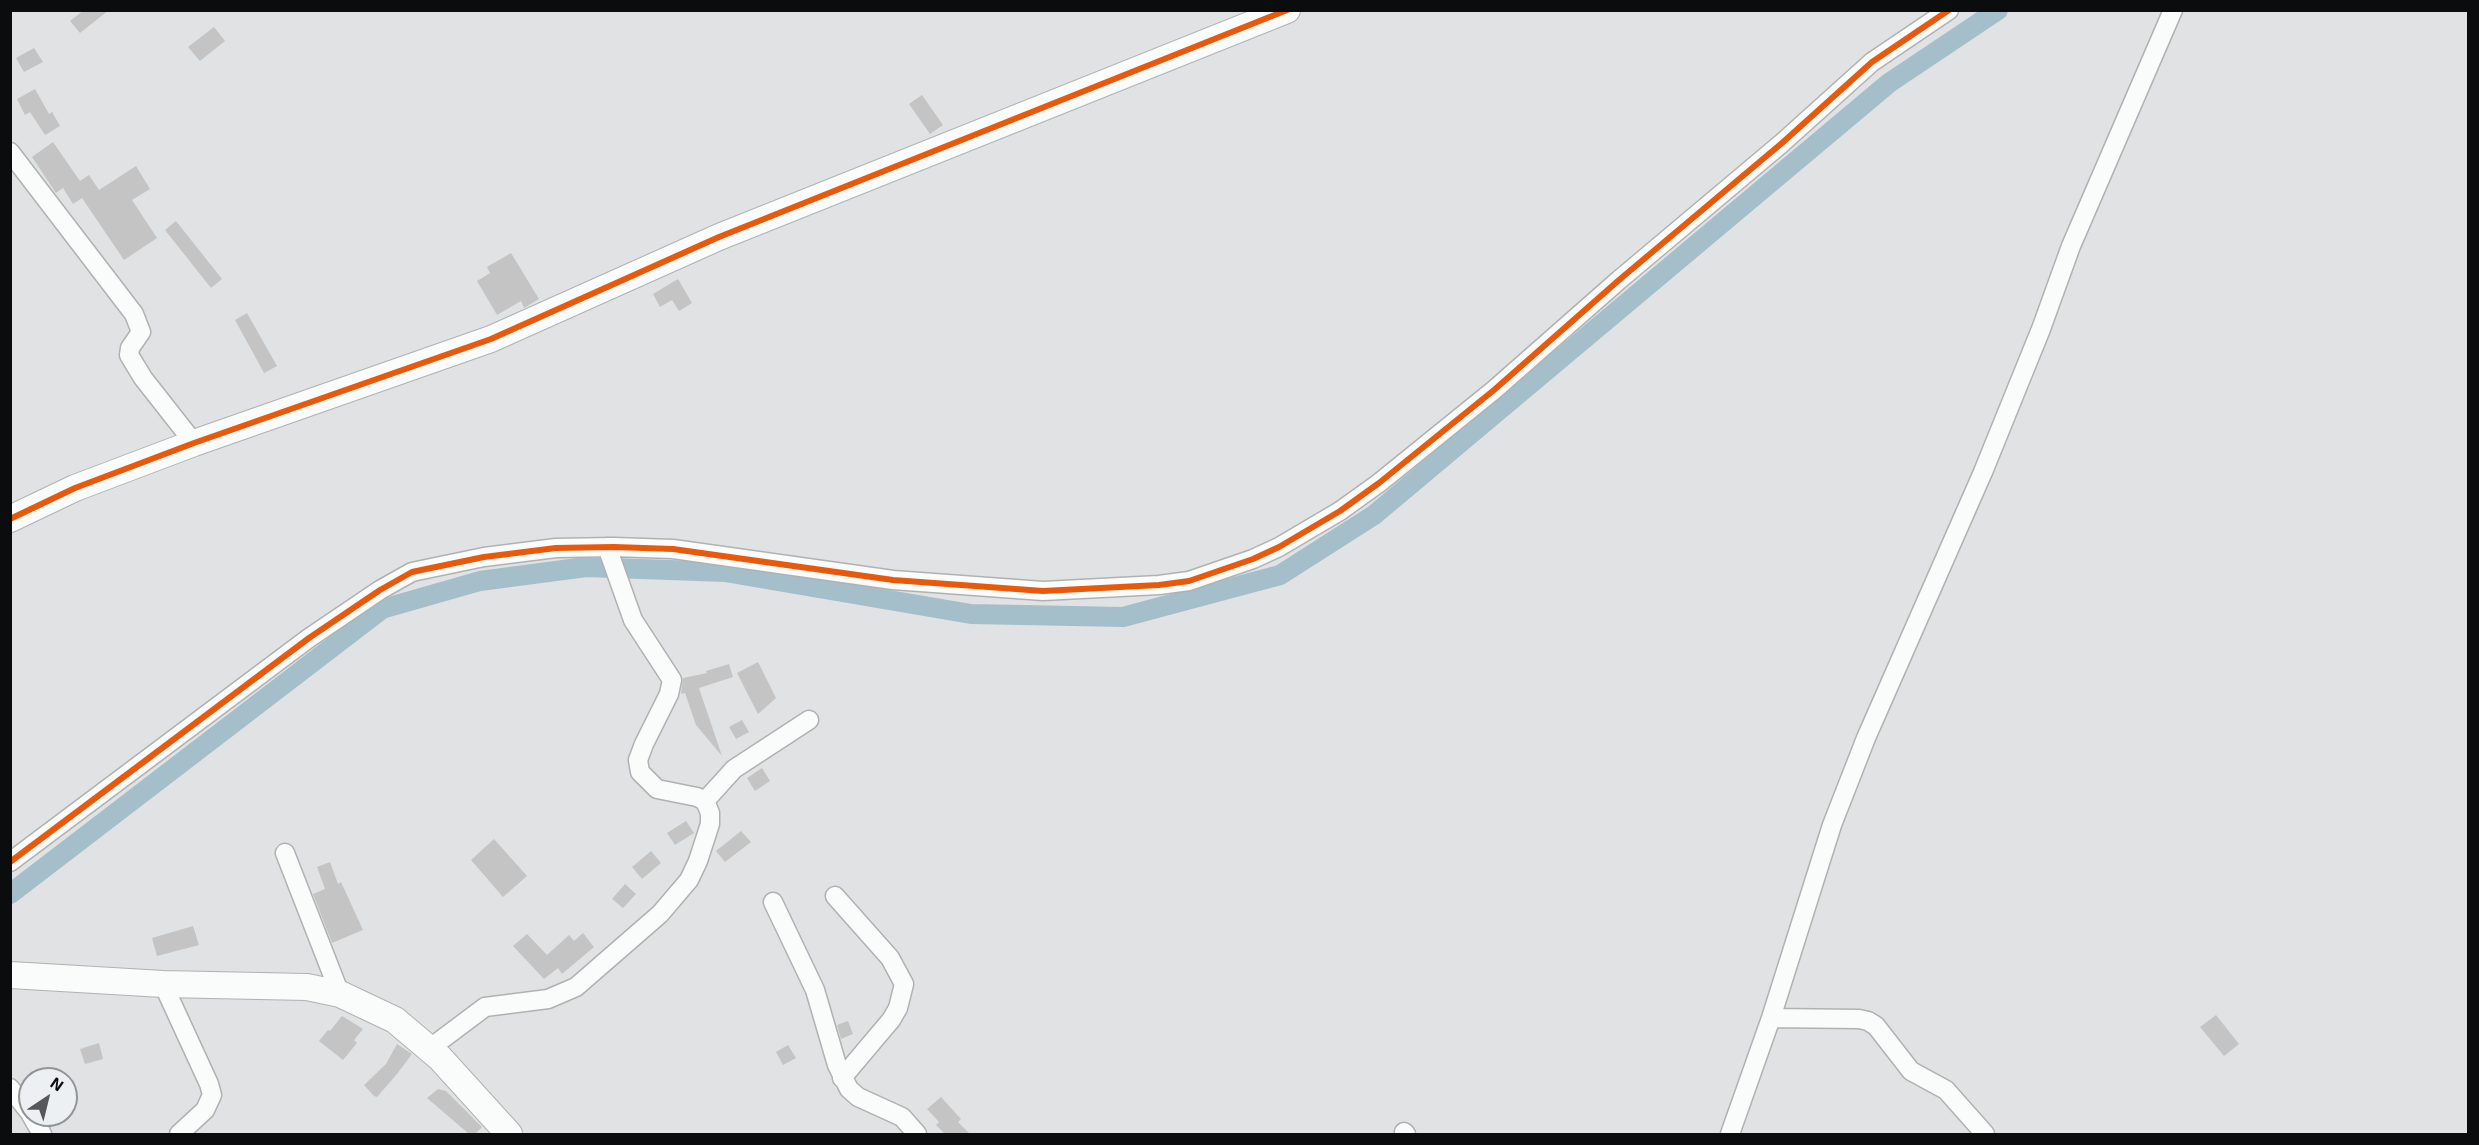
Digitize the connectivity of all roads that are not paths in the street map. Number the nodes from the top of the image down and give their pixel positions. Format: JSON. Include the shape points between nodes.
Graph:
{"nodes":[{"id":1,"x":1949,"y":10,"type":"edge"},
{"id":2,"x":2173,"y":10,"type":"edge"},
{"id":3,"x":1276,"y":13,"type":"edge"},
{"id":4,"x":10,"y":152,"type":"edge"},
{"id":5,"x":194,"y":443,"type":"junction"},
{"id":6,"x":10,"y":519,"type":"edge"},
{"id":7,"x":609,"y":551,"type":"junction"},
{"id":8,"x":810,"y":720,"type":"dead end"},
{"id":9,"x":705,"y":801,"type":"junction"},
{"id":10,"x":285,"y":852,"type":"dead end"},
{"id":11,"x":10,"y":862,"type":"edge"},
{"id":12,"x":835,"y":896,"type":"dead end"},
{"id":13,"x":773,"y":902,"type":"dead end"},
{"id":14,"x":10,"y":975,"type":"edge"},
{"id":15,"x":163,"y":984,"type":"junction"},
{"id":16,"x":340,"y":994,"type":"junction"},
{"id":17,"x":1771,"y":1018,"type":"junction"},
{"id":18,"x":429,"y":1049,"type":"junction"},
{"id":19,"x":842,"y":1078,"type":"junction"},
{"id":20,"x":179,"y":1134,"type":"edge"},
{"id":21,"x":509,"y":1134,"type":"edge"},
{"id":22,"x":916,"y":1134,"type":"edge"},
{"id":23,"x":1730,"y":1134,"type":"edge"},
{"id":24,"x":1985,"y":1134,"type":"edge"}],
"edges":[{"from":1,"to":7,"type":"street","via":[[1872,62],[1494,390],[1340,511],[1253,559],[1189,581],[1043,591],[893,580],[673,549]]},
{"from":2,"to":17,"type":"street","via":[[2071,246],[1983,471],[1866,738],[1832,825]]},
{"from":3,"to":5,"type":"street","via":[[719,237],[491,339]]},
{"from":4,"to":5,"type":"street","via":[[134,314],[141,332],[129,355]]},
{"from":5,"to":6,"type":"street","via":[[75,488]]},
{"from":7,"to":9,"type":"street","via":[[633,620],[672,680],[638,760],[640,772],[657,789]]},
{"from":7,"to":11,"type":"street","via":[[556,548],[412,572],[299,645]]},
{"from":8,"to":9,"type":"street","via":[[734,769]]},
{"from":9,"to":18,"type":"street","via":[[710,824],[689,880],[643,929],[562,995],[485,1007]]},
{"from":10,"to":16,"type":"street"},
{"from":12,"to":19,"type":"street","via":[[890,958],[904,984],[891,1020]]},
{"from":13,"to":19,"type":"street","via":[[815,990]]},
{"from":14,"to":15,"type":"street"},
{"from":15,"to":16,"type":"street","via":[[307,987]]},
{"from":15,"to":20,"type":"street","via":[[212,1095],[205,1110]]},
{"from":16,"to":18,"type":"street","via":[[395,1020]]},
{"from":17,"to":23,"type":"street"},
{"from":17,"to":24,"type":"street","via":[[1868,1021],[1911,1071],[1946,1090]]},
{"from":18,"to":21,"type":"street"},
{"from":19,"to":22,"type":"street","via":[[858,1097],[902,1117]]}]}
